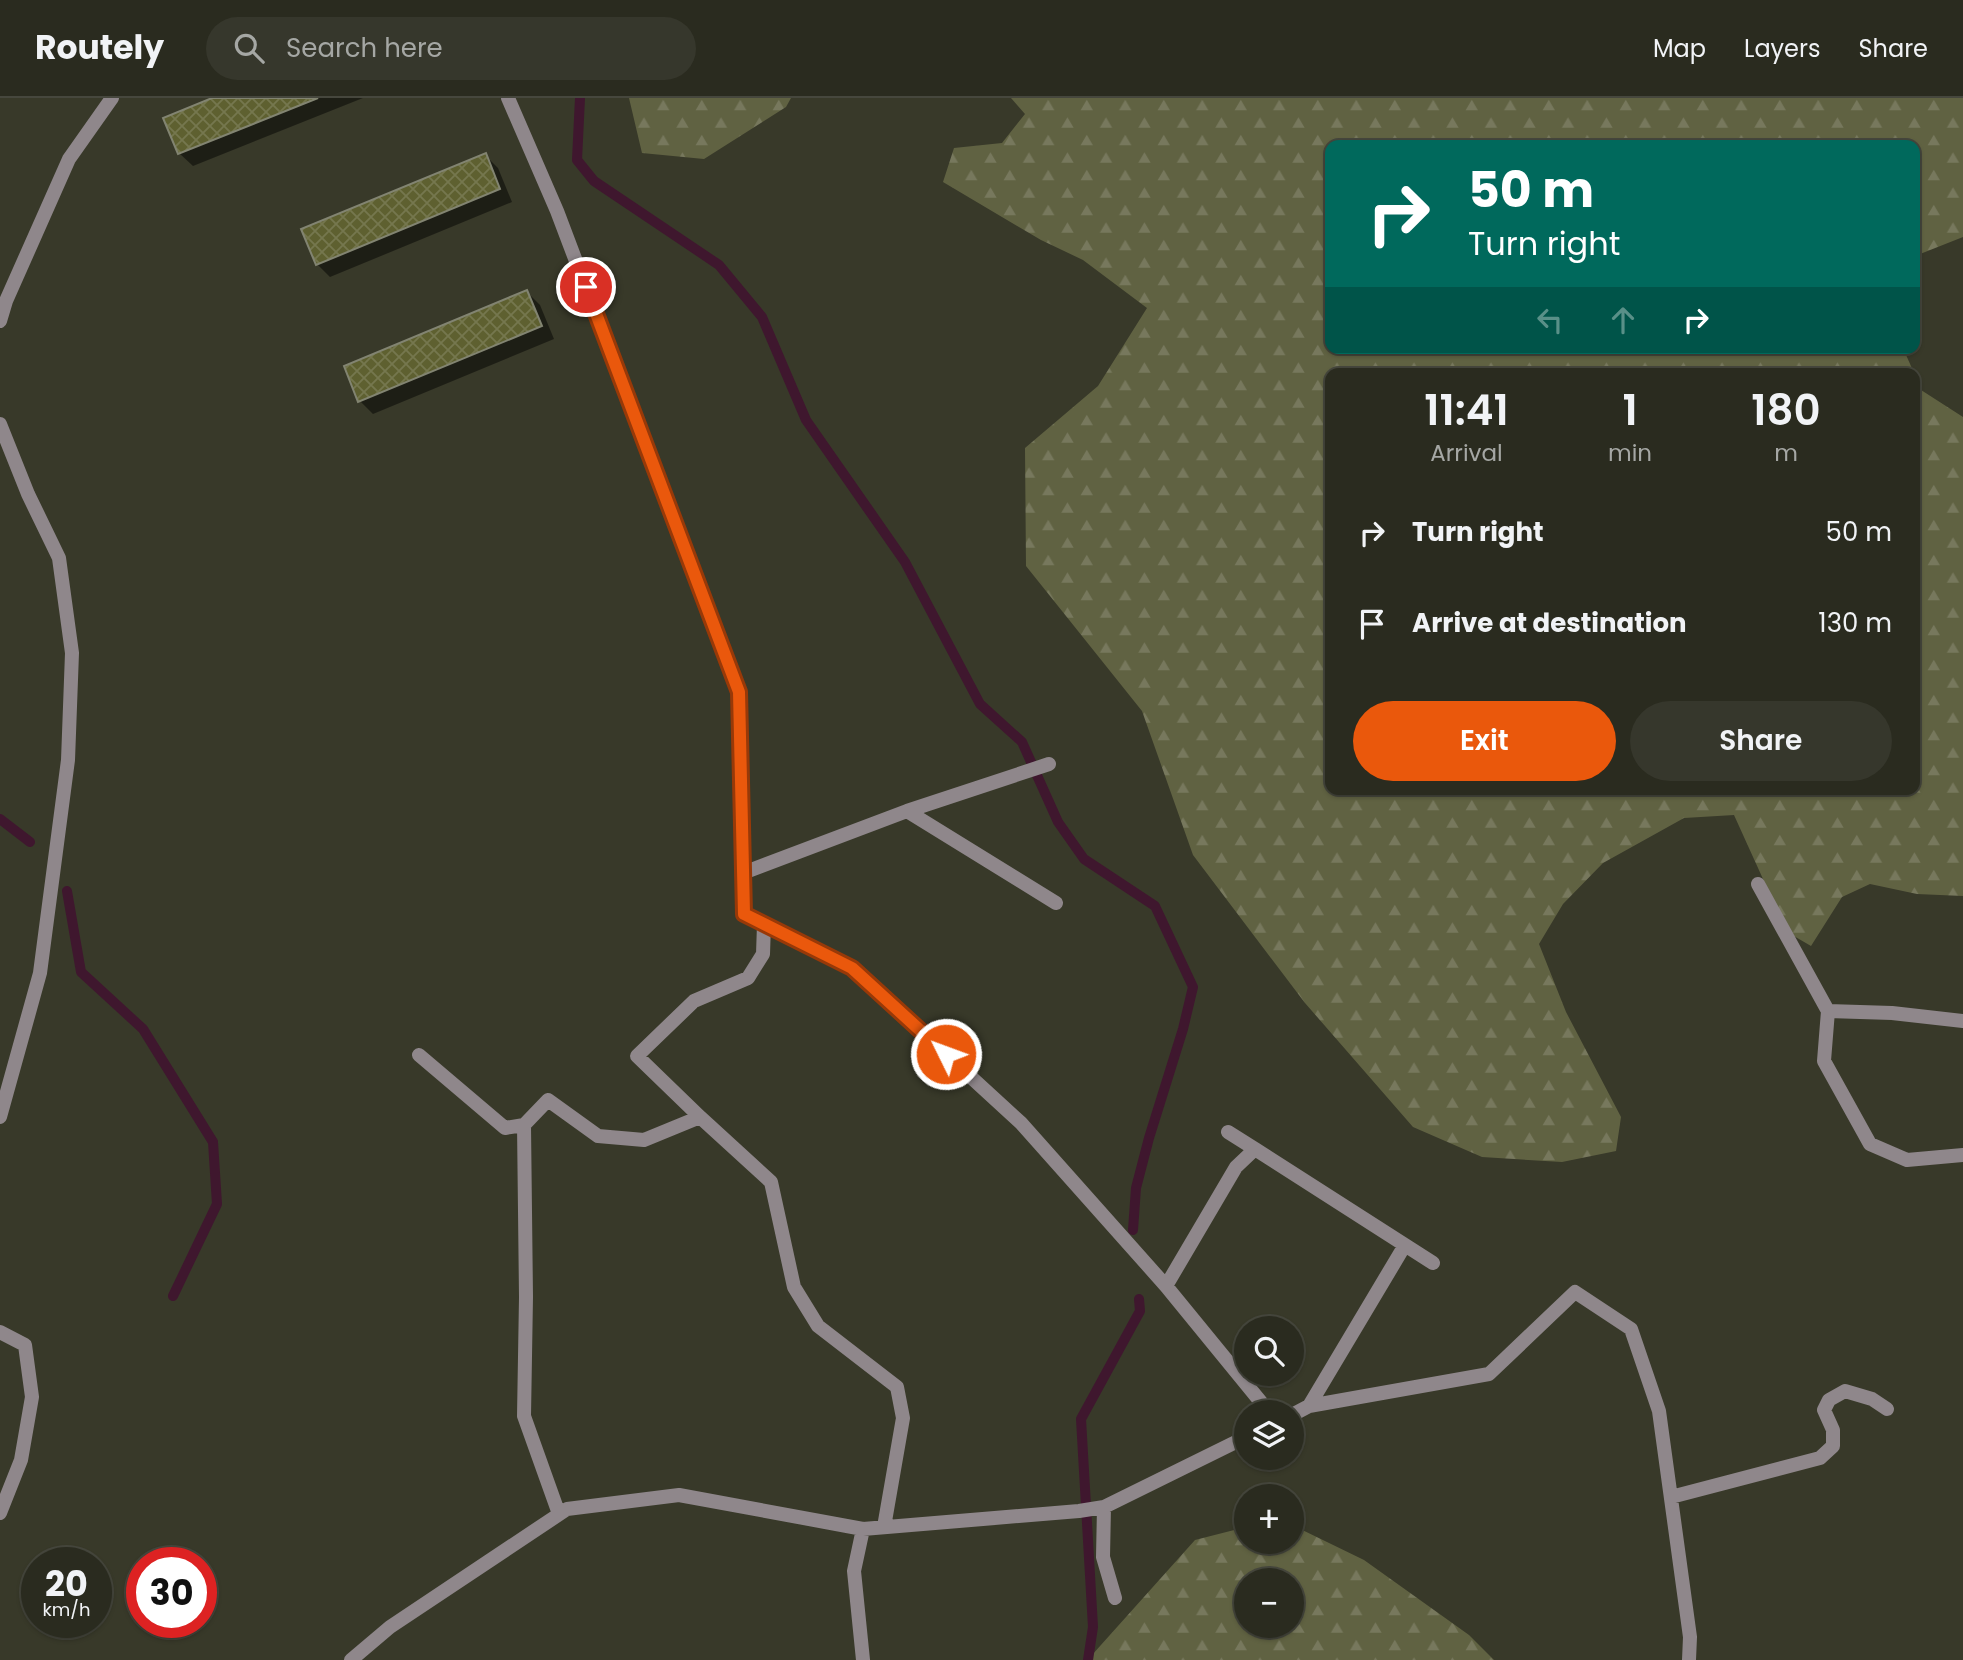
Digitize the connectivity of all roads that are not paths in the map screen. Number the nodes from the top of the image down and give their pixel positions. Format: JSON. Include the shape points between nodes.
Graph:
{"nodes":[{"id":1,"x":112,"y":98,"type":"edge"},
{"id":2,"x":508,"y":98,"type":"edge"},
{"id":3,"x":0,"y":321,"type":"edge"},
{"id":4,"x":0,"y":424,"type":"edge"},
{"id":5,"x":1049,"y":764,"type":"dead end"},
{"id":6,"x":907,"y":811,"type":"junction"},
{"id":7,"x":743,"y":873,"type":"junction"},
{"id":8,"x":1758,"y":884,"type":"dead end"},
{"id":9,"x":1056,"y":903,"type":"dead end"},
{"id":10,"x":764,"y":924,"type":"junction"},
{"id":11,"x":1828,"y":1012,"type":"junction"},
{"id":12,"x":1963,"y":1021,"type":"edge"},
{"id":13,"x":419,"y":1055,"type":"dead end"},
{"id":14,"x":700,"y":1116,"type":"junction"},
{"id":15,"x":0,"y":1117,"type":"edge"},
{"id":16,"x":524,"y":1125,"type":"junction"},
{"id":17,"x":1228,"y":1132,"type":"dead end"},
{"id":18,"x":1255,"y":1149,"type":"junction"},
{"id":19,"x":1963,"y":1155,"type":"edge"},
{"id":20,"x":1405,"y":1245,"type":"junction"},
{"id":21,"x":1433,"y":1263,"type":"dead end"},
{"id":22,"x":1166,"y":1286,"type":"junction"},
{"id":23,"x":0,"y":1332,"type":"edge"},
{"id":24,"x":1259,"y":1400,"type":"edge"},
{"id":25,"x":1309,"y":1406,"type":"junction"},
{"id":26,"x":1304,"y":1409,"type":"edge"},
{"id":27,"x":1887,"y":1409,"type":"dead end"},
{"id":28,"x":1234,"y":1443,"type":"edge"},
{"id":29,"x":1671,"y":1497,"type":"junction"},
{"id":30,"x":1100,"y":1508,"type":"junction"},
{"id":31,"x":0,"y":1513,"type":"edge"},
{"id":32,"x":559,"y":1514,"type":"junction"},
{"id":33,"x":884,"y":1527,"type":"junction"},
{"id":34,"x":863,"y":1529,"type":"junction"},
{"id":35,"x":1115,"y":1598,"type":"dead end"},
{"id":36,"x":351,"y":1660,"type":"edge"},
{"id":37,"x":863,"y":1660,"type":"edge"},
{"id":38,"x":1689,"y":1660,"type":"edge"}],
"edges":[{"from":1,"to":3,"type":"street","via":[[69,159]]},
{"from":2,"to":7,"type":"street","via":[[557,212],[739,692]]},
{"from":4,"to":15,"type":"street","via":[[59,558],[72,653],[68,760],[40,973]]},
{"from":5,"to":6,"type":"street"},
{"from":6,"to":7,"type":"street"},
{"from":6,"to":9,"type":"street"},
{"from":7,"to":10,"type":"street","via":[[744,914]]},
{"from":8,"to":11,"type":"street"},
{"from":10,"to":14,"type":"street","via":[[763,954],[748,978],[695,1001],[637,1056]]},
{"from":10,"to":22,"type":"street","via":[[852,968],[1021,1123]]},
{"from":11,"to":12,"type":"street"},
{"from":11,"to":19,"type":"street","via":[[1824,1061],[1870,1144],[1907,1160]]},
{"from":13,"to":16,"type":"street","via":[[505,1128]]},
{"from":14,"to":16,"type":"street","via":[[644,1140],[598,1136],[548,1100]]},
{"from":14,"to":33,"type":"street","via":[[771,1182],[794,1287],[818,1326],[897,1387],[903,1418]]},
{"from":16,"to":32,"type":"street","via":[[524,1416]]},
{"from":17,"to":18,"type":"street"},
{"from":18,"to":20,"type":"street"},
{"from":18,"to":22,"type":"street","via":[[1236,1167]]},
{"from":20,"to":21,"type":"street"},
{"from":20,"to":25,"type":"street"},
{"from":22,"to":24,"type":"street"},
{"from":23,"to":31,"type":"street","via":[[25,1345],[32,1397],[21,1460]]},
{"from":25,"to":26,"type":"street"},
{"from":25,"to":29,"type":"street","via":[[1489,1374],[1575,1292],[1631,1329],[1659,1411]]},
{"from":27,"to":29,"type":"street","via":[[1846,1391],[1829,1400],[1824,1410],[1833,1430],[1833,1446],[1820,1458]]},
{"from":28,"to":30,"type":"street"},
{"from":29,"to":38,"type":"street","via":[[1690,1637]]},
{"from":30,"to":33,"type":"street"},
{"from":30,"to":35,"type":"street","via":[[1102,1557]]},
{"from":32,"to":34,"type":"street","via":[[567,1509],[679,1495]]},
{"from":32,"to":36,"type":"street","via":[[390,1627]]},
{"from":33,"to":34,"type":"street"},
{"from":34,"to":37,"type":"street","via":[[855,1571]]}]}
